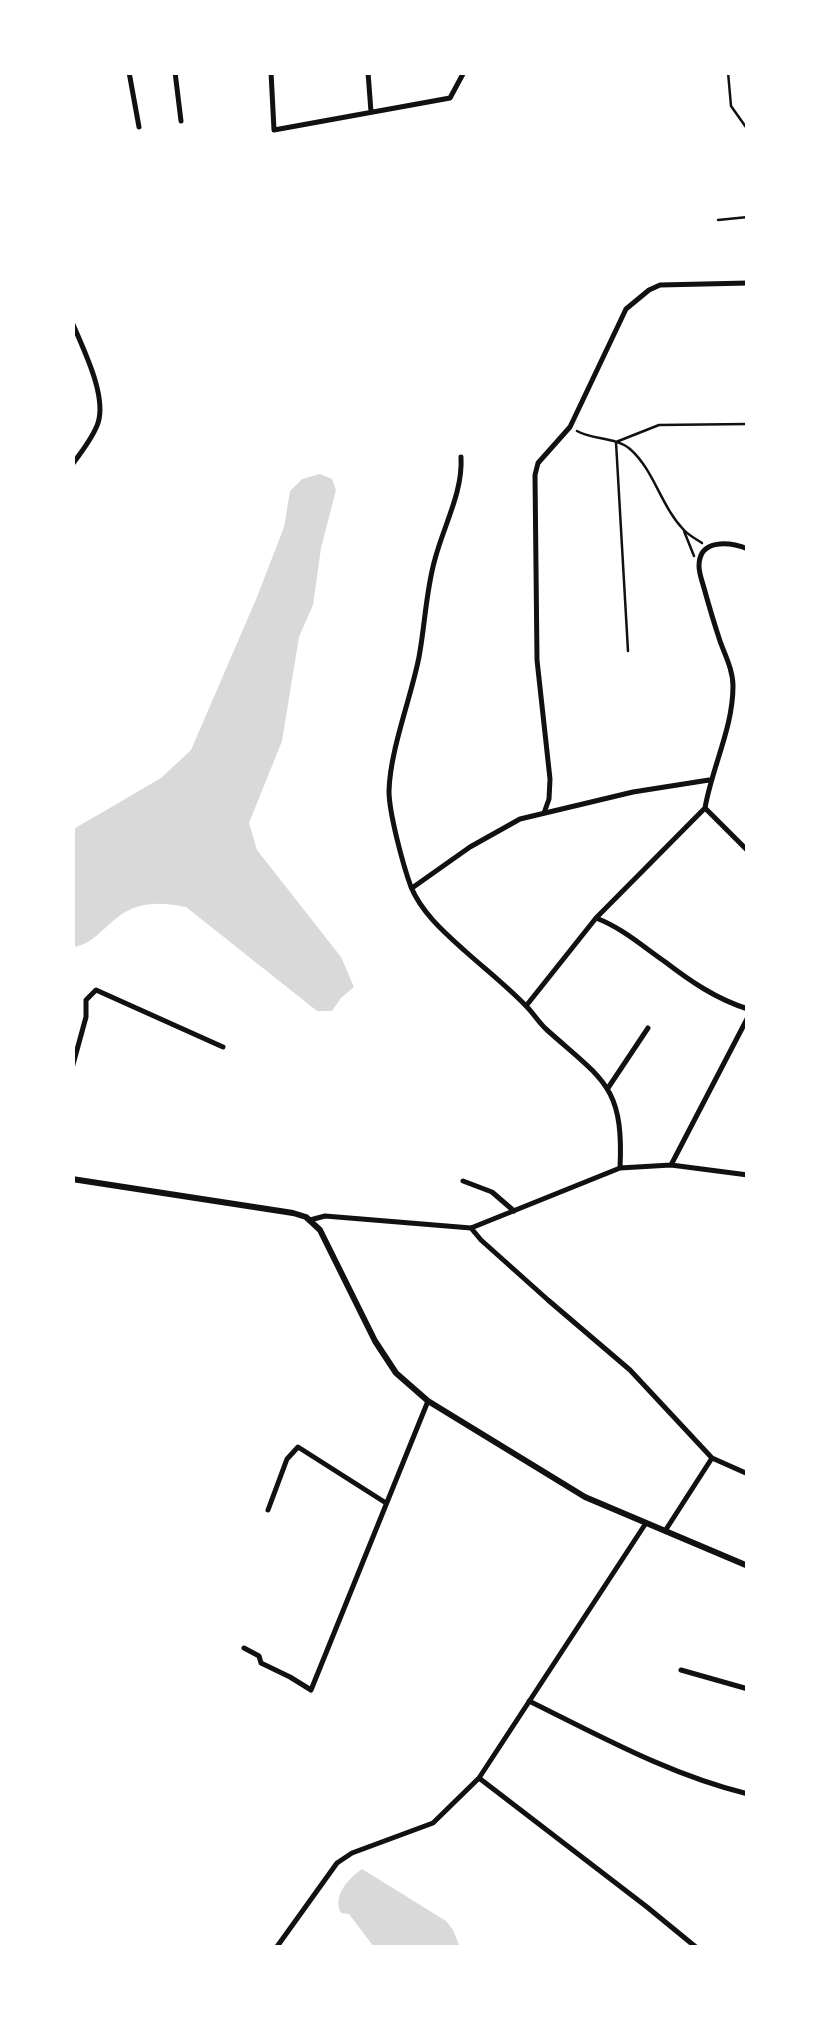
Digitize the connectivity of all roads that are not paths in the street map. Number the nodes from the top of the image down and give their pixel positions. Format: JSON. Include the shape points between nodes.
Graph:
{"nodes":[{"id":1,"x":129,"y":72,"type":"edge"},
{"id":2,"x":175,"y":72,"type":"edge"},
{"id":3,"x":270,"y":72,"type":"edge"},
{"id":4,"x":368,"y":72,"type":"edge"},
{"id":5,"x":464,"y":72,"type":"edge"},
{"id":6,"x":372,"y":112,"type":"junction"},
{"id":7,"x":182,"y":121,"type":"dead end"},
{"id":8,"x":138,"y":127,"type":"dead end"},
{"id":9,"x":748,"y":283,"type":"edge"},
{"id":10,"x":72,"y":322,"type":"edge"},
{"id":11,"x":461,"y":456,"type":"dead end"},
{"id":12,"x":72,"y":465,"type":"edge"},
{"id":13,"x":748,"y":550,"type":"edge"},
{"id":14,"x":710,"y":780,"type":"junction"},
{"id":15,"x":705,"y":808,"type":"junction"},
{"id":16,"x":544,"y":813,"type":"junction"},
{"id":17,"x":748,"y":850,"type":"edge"},
{"id":18,"x":412,"y":888,"type":"junction"},
{"id":19,"x":596,"y":918,"type":"junction"},
{"id":20,"x":526,"y":1006,"type":"junction"},
{"id":21,"x":748,"y":1013,"type":"edge"},
{"id":22,"x":648,"y":1028,"type":"dead end"},
{"id":23,"x":224,"y":1047,"type":"dead end"},
{"id":24,"x":72,"y":1068,"type":"edge"},
{"id":25,"x":608,"y":1088,"type":"junction"},
{"id":26,"x":671,"y":1165,"type":"junction"},
{"id":27,"x":620,"y":1168,"type":"junction"},
{"id":28,"x":748,"y":1175,"type":"edge"},
{"id":29,"x":72,"y":1179,"type":"edge"},
{"id":30,"x":463,"y":1181,"type":"dead end"},
{"id":31,"x":514,"y":1211,"type":"junction"},
{"id":32,"x":310,"y":1220,"type":"junction"},
{"id":33,"x":471,"y":1228,"type":"junction"},
{"id":34,"x":428,"y":1401,"type":"junction"},
{"id":35,"x":712,"y":1458,"type":"junction"},
{"id":36,"x":748,"y":1474,"type":"edge"},
{"id":37,"x":386,"y":1504,"type":"junction"},
{"id":38,"x":268,"y":1510,"type":"dead end"},
{"id":39,"x":646,"y":1523,"type":"junction"},
{"id":40,"x":664,"y":1532,"type":"junction"},
{"id":41,"x":748,"y":1566,"type":"edge"},
{"id":42,"x":244,"y":1648,"type":"dead end"},
{"id":43,"x":681,"y":1670,"type":"dead end"},
{"id":44,"x":748,"y":1689,"type":"edge"},
{"id":45,"x":529,"y":1701,"type":"junction"},
{"id":46,"x":479,"y":1778,"type":"junction"},
{"id":47,"x":748,"y":1794,"type":"edge"},
{"id":48,"x":276,"y":1948,"type":"edge"},
{"id":49,"x":697,"y":1948,"type":"edge"}],
"edges":[{"from":1,"to":8,"type":"street"},
{"from":2,"to":7,"type":"street"},
{"from":3,"to":6,"type":"street","via":[[274,130]]},
{"from":4,"to":6,"type":"street"},
{"from":5,"to":6,"type":"street","via":[[450,98]]},
{"from":9,"to":16,"type":"street","via":[[660,286],[636,299],[570,427],[538,463],[537,660],[550,779]]},
{"from":10,"to":12,"type":"street","via":[[100,410]]},
{"from":11,"to":18,"type":"street","via":[[389,792]]},
{"from":13,"to":14,"type":"street","via":[[725,542],[708,547],[698,567],[733,686]]},
{"from":14,"to":15,"type":"street"},
{"from":14,"to":16,"type":"street"},
{"from":15,"to":17,"type":"street"},
{"from":15,"to":19,"type":"street"},
{"from":16,"to":18,"type":"street","via":[[470,847]]},
{"from":18,"to":20,"type":"street","via":[[448,935]]},
{"from":19,"to":20,"type":"street"},
{"from":19,"to":21,"type":"street"},
{"from":20,"to":25,"type":"street"},
{"from":21,"to":26,"type":"street"},
{"from":22,"to":25,"type":"street"},
{"from":23,"to":24,"type":"street","via":[[96,990],[86,1000]]},
{"from":25,"to":27,"type":"street","via":[[622,1138]]},
{"from":26,"to":27,"type":"street"},
{"from":26,"to":28,"type":"street"},
{"from":27,"to":31,"type":"street"},
{"from":29,"to":32,"type":"street"},
{"from":30,"to":31,"type":"street","via":[[492,1192]]},
{"from":31,"to":33,"type":"street"},
{"from":32,"to":33,"type":"street"},
{"from":32,"to":34,"type":"street","via":[[386,1358]]},
{"from":33,"to":35,"type":"street","via":[[630,1370]]},
{"from":34,"to":37,"type":"street"},
{"from":34,"to":39,"type":"street","via":[[586,1496]]},
{"from":35,"to":36,"type":"street"},
{"from":35,"to":40,"type":"street"},
{"from":37,"to":38,"type":"street","via":[[298,1448],[287,1459]]},
{"from":37,"to":42,"type":"street","via":[[310,1690]]},
{"from":39,"to":40,"type":"street"},
{"from":39,"to":45,"type":"street"},
{"from":40,"to":41,"type":"street"},
{"from":43,"to":44,"type":"street"},
{"from":45,"to":46,"type":"street"},
{"from":45,"to":47,"type":"street","via":[[654,1763]]},
{"from":46,"to":48,"type":"street","via":[[433,1823],[337,1863]]},
{"from":46,"to":49,"type":"street"}]}
